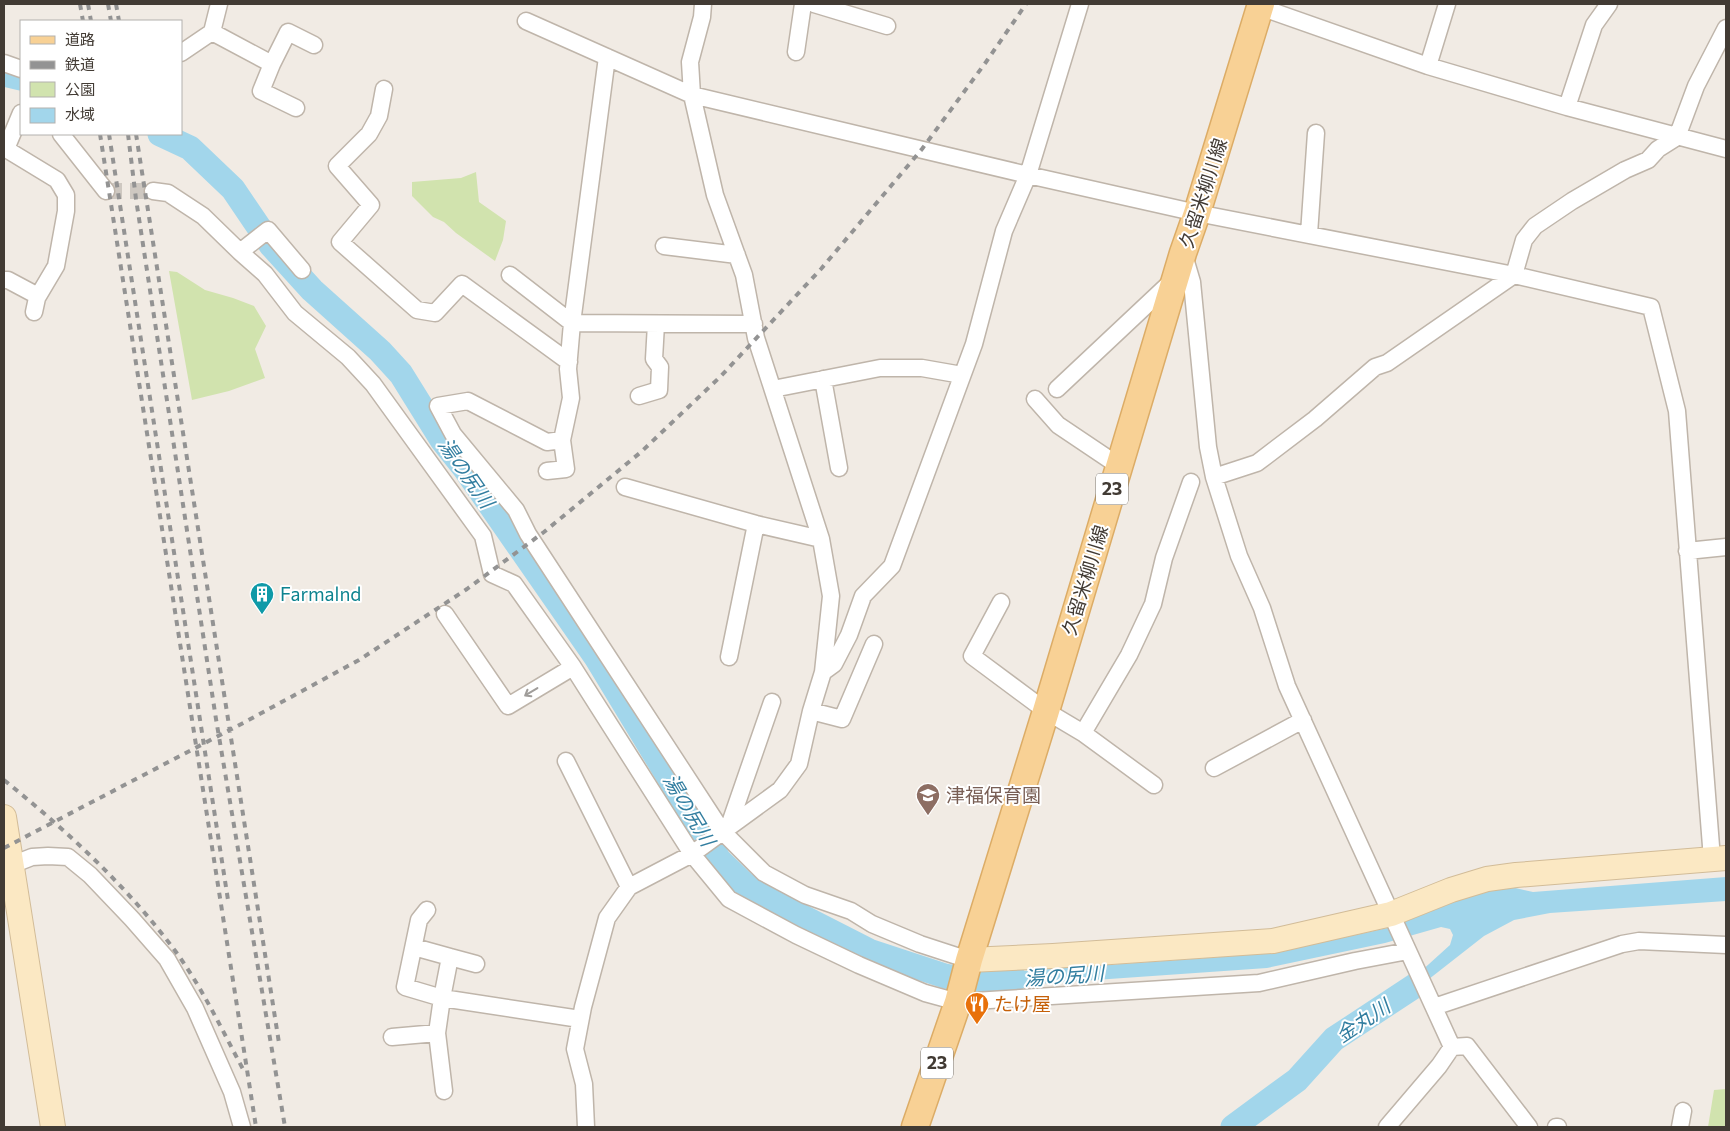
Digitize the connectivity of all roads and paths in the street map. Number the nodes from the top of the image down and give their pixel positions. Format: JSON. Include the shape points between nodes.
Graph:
{"nodes":[{"id":1,"x":219,"y":4,"type":"edge"},
{"id":2,"x":703,"y":4,"type":"edge"},
{"id":3,"x":803,"y":4,"type":"edge"},
{"id":4,"x":814,"y":4,"type":"edge"},
{"id":5,"x":1080,"y":4,"type":"edge"},
{"id":6,"x":1446,"y":4,"type":"edge"},
{"id":7,"x":1609,"y":4,"type":"edge"},
{"id":8,"x":1257,"y":5,"type":"edge"},
{"id":9,"x":526,"y":21,"type":"dead end"},
{"id":10,"x":887,"y":26,"type":"dead end"},
{"id":11,"x":1726,"y":28,"type":"edge"},
{"id":12,"x":212,"y":32,"type":"junction"},
{"id":13,"x":314,"y":45,"type":"dead end"},
{"id":14,"x":182,"y":52,"type":"edge"},
{"id":15,"x":796,"y":52,"type":"dead end"},
{"id":16,"x":607,"y":57,"type":"junction"},
{"id":17,"x":4,"y":62,"type":"edge"},
{"id":18,"x":272,"y":64,"type":"junction"},
{"id":19,"x":1428,"y":66,"type":"junction"},
{"id":20,"x":20,"y":69,"type":"edge"},
{"id":21,"x":384,"y":89,"type":"dead end"},
{"id":22,"x":692,"y":95,"type":"junction"},
{"id":23,"x":1567,"y":106,"type":"junction"},
{"id":24,"x":296,"y":108,"type":"dead end"},
{"id":25,"x":20,"y":114,"type":"edge"},
{"id":26,"x":1316,"y":132,"type":"dead end"},
{"id":27,"x":62,"y":135,"type":"edge"},
{"id":28,"x":1677,"y":137,"type":"junction"},
{"id":29,"x":1726,"y":149,"type":"edge"},
{"id":30,"x":1028,"y":175,"type":"junction"},
{"id":31,"x":106,"y":191,"type":"dead end"},
{"id":32,"x":153,"y":191,"type":"tunnel mouth"},
{"id":33,"x":1197,"y":213,"type":"junction"},
{"id":34,"x":1309,"y":234,"type":"junction"},
{"id":35,"x":664,"y":246,"type":"dead end"},
{"id":36,"x":240,"y":252,"type":"junction"},
{"id":37,"x":1183,"y":253,"type":"junction"},
{"id":38,"x":737,"y":255,"type":"junction"},
{"id":39,"x":302,"y":270,"type":"dead end"},
{"id":40,"x":510,"y":275,"type":"dead end"},
{"id":41,"x":1514,"y":275,"type":"junction"},
{"id":42,"x":1176,"y":278,"type":"junction"},
{"id":43,"x":4,"y":280,"type":"edge"},
{"id":44,"x":572,"y":323,"type":"junction"},
{"id":45,"x":656,"y":324,"type":"junction"},
{"id":46,"x":754,"y":324,"type":"junction"},
{"id":47,"x":568,"y":362,"type":"junction"},
{"id":48,"x":962,"y":375,"type":"junction"},
{"id":49,"x":823,"y":379,"type":"junction"},
{"id":50,"x":773,"y":389,"type":"junction"},
{"id":51,"x":1057,"y":389,"type":"dead end"},
{"id":52,"x":639,"y":396,"type":"dead end"},
{"id":53,"x":1035,"y":399,"type":"dead end"},
{"id":54,"x":562,"y":440,"type":"junction"},
{"id":55,"x":1120,"y":466,"type":"junction"},
{"id":56,"x":839,"y":468,"type":"dead end"},
{"id":57,"x":547,"y":472,"type":"dead end"},
{"id":58,"x":1214,"y":477,"type":"junction"},
{"id":59,"x":1191,"y":482,"type":"dead end"},
{"id":60,"x":625,"y":487,"type":"dead end"},
{"id":61,"x":756,"y":524,"type":"junction"},
{"id":62,"x":821,"y":539,"type":"junction"},
{"id":63,"x":1726,"y":547,"type":"edge"},
{"id":64,"x":1688,"y":551,"type":"junction"},
{"id":65,"x":1000,"y":602,"type":"dead end"},
{"id":66,"x":445,"y":614,"type":"dead end"},
{"id":67,"x":874,"y":644,"type":"dead end"},
{"id":68,"x":729,"y":657,"type":"dead end"},
{"id":69,"x":573,"y":667,"type":"junction"},
{"id":70,"x":823,"y":672,"type":"junction"},
{"id":71,"x":772,"y":702,"type":"dead end"},
{"id":72,"x":811,"y":711,"type":"junction"},
{"id":73,"x":1046,"y":711,"type":"junction"},
{"id":74,"x":1303,"y":720,"type":"junction"},
{"id":75,"x":1083,"y":733,"type":"junction"},
{"id":76,"x":566,"y":761,"type":"dead end"},
{"id":77,"x":1214,"y":768,"type":"dead end"},
{"id":78,"x":1154,"y":785,"type":"dead end"},
{"id":79,"x":4,"y":817,"type":"edge"},
{"id":80,"x":726,"y":828,"type":"junction"},
{"id":81,"x":692,"y":854,"type":"junction"},
{"id":82,"x":1719,"y":858,"type":"edge"},
{"id":83,"x":7,"y":866,"type":"edge"},
{"id":84,"x":629,"y":887,"type":"junction"},
{"id":85,"x":427,"y":910,"type":"dead end"},
{"id":86,"x":1393,"y":918,"type":"junction"},
{"id":87,"x":1726,"y":944,"type":"edge"},
{"id":88,"x":1406,"y":946,"type":"junction"},
{"id":89,"x":414,"y":947,"type":"junction"},
{"id":90,"x":450,"y":957,"type":"junction"},
{"id":91,"x":476,"y":964,"type":"dead end"},
{"id":92,"x":967,"y":967,"type":"junction"},
{"id":93,"x":442,"y":998,"type":"junction"},
{"id":94,"x":958,"y":1001,"type":"junction"},
{"id":95,"x":1434,"y":1007,"type":"junction"},
{"id":96,"x":580,"y":1019,"type":"junction"},
{"id":97,"x":437,"y":1033,"type":"junction"},
{"id":98,"x":392,"y":1037,"type":"dead end"},
{"id":99,"x":1452,"y":1047,"type":"junction"},
{"id":100,"x":444,"y":1090,"type":"dead end"},
{"id":101,"x":1683,"y":1111,"type":"dead end"},
{"id":102,"x":53,"y":1127,"type":"edge"},
{"id":103,"x":242,"y":1127,"type":"edge"},
{"id":104,"x":586,"y":1127,"type":"edge"},
{"id":105,"x":916,"y":1127,"type":"edge"},
{"id":106,"x":1387,"y":1127,"type":"edge"},
{"id":107,"x":1529,"y":1127,"type":"edge"},
{"id":108,"x":1680,"y":1127,"type":"edge"}],
"edges":[{"from":1,"to":12,"type":"street"},
{"from":2,"to":22,"type":"street","via":[[690,62]]},
{"from":3,"to":15,"type":"street"},
{"from":4,"to":10,"type":"street"},
{"from":5,"to":30,"type":"street"},
{"from":6,"to":19,"type":"street"},
{"from":7,"to":23,"type":"street","via":[[1594,26]]},
{"from":8,"to":19,"type":"street"},
{"from":8,"to":33,"type":"main road","name":"久留米柳川線","number":"23"},
{"from":9,"to":16,"type":"street"},
{"from":11,"to":28,"type":"street","via":[[1696,86]]},
{"from":12,"to":14,"type":"street"},
{"from":12,"to":18,"type":"street"},
{"from":13,"to":18,"type":"street","via":[[288,32]]},
{"from":16,"to":22,"type":"street"},
{"from":16,"to":44,"type":"street"},
{"from":17,"to":20,"type":"street"},
{"from":18,"to":24,"type":"street","via":[[261,90]]},
{"from":19,"to":23,"type":"street"},
{"from":21,"to":47,"type":"street","via":[[379,116],[369,134],[337,166],[371,205],[340,242],[417,310],[434,314],[462,284]]},
{"from":22,"to":30,"type":"street"},
{"from":22,"to":38,"type":"street","via":[[715,195]]},
{"from":23,"to":28,"type":"street"},
{"from":25,"to":43,"type":"street","via":[[6,149],[57,180],[66,195],[66,211],[56,266],[36,304]]},
{"from":26,"to":34,"type":"street"},
{"from":27,"to":31,"type":"street"},
{"from":28,"to":29,"type":"street"},
{"from":28,"to":41,"type":"street","via":[[1648,160],[1625,170],[1535,226],[1524,240]]},
{"from":30,"to":33,"type":"street"},
{"from":30,"to":48,"type":"street","via":[[1004,231],[974,344]]},
{"from":32,"to":36,"type":"street","via":[[168,193],[203,216]]},
{"from":33,"to":34,"type":"street"},
{"from":33,"to":37,"type":"main road","name":"久留米柳川線","number":"23"},
{"from":34,"to":41,"type":"street"},
{"from":35,"to":38,"type":"street"},
{"from":36,"to":39,"type":"street","via":[[268,230]]},
{"from":36,"to":69,"type":"street","via":[[265,274],[295,313],[348,357],[373,384],[483,536],[492,574],[514,584]]},
{"from":37,"to":42,"type":"main road","name":"久留米柳川線","number":"23"},
{"from":37,"to":58,"type":"street","via":[[1192,282],[1208,447]]},
{"from":38,"to":46,"type":"street"},
{"from":40,"to":44,"type":"street"},
{"from":41,"to":58,"type":"street","via":[[1387,363],[1375,367],[1257,463]]},
{"from":41,"to":64,"type":"street","via":[[1651,307],[1677,411]]},
{"from":42,"to":51,"type":"street"},
{"from":42,"to":55,"type":"main road","name":"久留米柳川線","number":"23"},
{"from":44,"to":45,"type":"street"},
{"from":44,"to":47,"type":"street"},
{"from":45,"to":46,"type":"street"},
{"from":45,"to":52,"type":"street","via":[[654,359],[660,367],[659,390]]},
{"from":46,"to":50,"type":"street"},
{"from":47,"to":54,"type":"street","via":[[571,398]]},
{"from":48,"to":49,"type":"street","via":[[922,368],[880,368]]},
{"from":48,"to":70,"type":"street","via":[[892,566],[863,596],[834,664]]},
{"from":49,"to":50,"type":"street"},
{"from":49,"to":56,"type":"street"},
{"from":50,"to":62,"type":"street"},
{"from":53,"to":55,"type":"street","via":[[1058,425]]},
{"from":54,"to":57,"type":"street","via":[[566,468]]},
{"from":54,"to":80,"type":"street","via":[[547,442],[468,401],[438,406],[453,434],[516,510],[528,534]]},
{"from":55,"to":73,"type":"main road","name":"久留米柳川線","number":"23"},
{"from":58,"to":74,"type":"street","via":[[1239,556],[1262,608],[1287,686]]},
{"from":59,"to":75,"type":"street","via":[[1164,558],[1153,604],[1130,655]]},
{"from":60,"to":61,"type":"street"},
{"from":61,"to":62,"type":"street"},
{"from":61,"to":68,"type":"street"},
{"from":62,"to":70,"type":"street","via":[[831,596]]},
{"from":63,"to":64,"type":"street"},
{"from":64,"to":82,"type":"street"},
{"from":65,"to":73,"type":"street","via":[[972,656]]},
{"from":69,"to":66,"type":"street","one_way":true,"via":[[508,706]]},
{"from":67,"to":72,"type":"street","via":[[842,719]]},
{"from":69,"to":81,"type":"street"},
{"from":70,"to":72,"type":"street"},
{"from":71,"to":80,"type":"street"},
{"from":72,"to":80,"type":"street","via":[[799,764],[780,790]]},
{"from":73,"to":75,"type":"street"},
{"from":73,"to":92,"type":"main road","name":"久留米柳川線","number":"23"},
{"from":74,"to":77,"type":"street"},
{"from":74,"to":86,"type":"street"},
{"from":75,"to":78,"type":"street"},
{"from":76,"to":84,"type":"street"},
{"from":79,"to":83,"type":"street"},
{"from":80,"to":81,"type":"street"},
{"from":80,"to":92,"type":"street","via":[[764,873]]},
{"from":81,"to":84,"type":"street"},
{"from":81,"to":94,"type":"street","via":[[729,900],[859,965],[925,993]]},
{"from":82,"to":86,"type":"street","via":[[1487,879],[1451,890]]},
{"from":83,"to":102,"type":"street"},
{"from":83,"to":103,"type":"street","via":[[32,857],[68,857],[90,875],[161,952],[195,1008],[232,1092]]},
{"from":84,"to":96,"type":"street","via":[[607,918]]},
{"from":85,"to":89,"type":"street","via":[[419,920]]},
{"from":86,"to":88,"type":"street"},
{"from":86,"to":92,"type":"street","via":[[1274,941],[1053,956]]},
{"from":87,"to":95,"type":"street","via":[[1639,941],[1622,944]]},
{"from":88,"to":94,"type":"street","via":[[1259,983]]},
{"from":88,"to":95,"type":"street"},
{"from":89,"to":90,"type":"street"},
{"from":89,"to":93,"type":"street","via":[[405,987]]},
{"from":90,"to":91,"type":"street"},
{"from":90,"to":93,"type":"street"},
{"from":92,"to":94,"type":"main road","name":"久留米柳川線","number":"23"},
{"from":93,"to":96,"type":"street"},
{"from":93,"to":97,"type":"street"},
{"from":94,"to":105,"type":"main road","name":"久留米柳川線","number":"23"},
{"from":95,"to":99,"type":"street"},
{"from":96,"to":104,"type":"street","via":[[575,1049],[584,1084]]},
{"from":97,"to":98,"type":"street"},
{"from":97,"to":100,"type":"street"},
{"from":99,"to":106,"type":"street"},
{"from":99,"to":107,"type":"street","via":[[1466,1046]]},
{"from":101,"to":108,"type":"street"}]}
